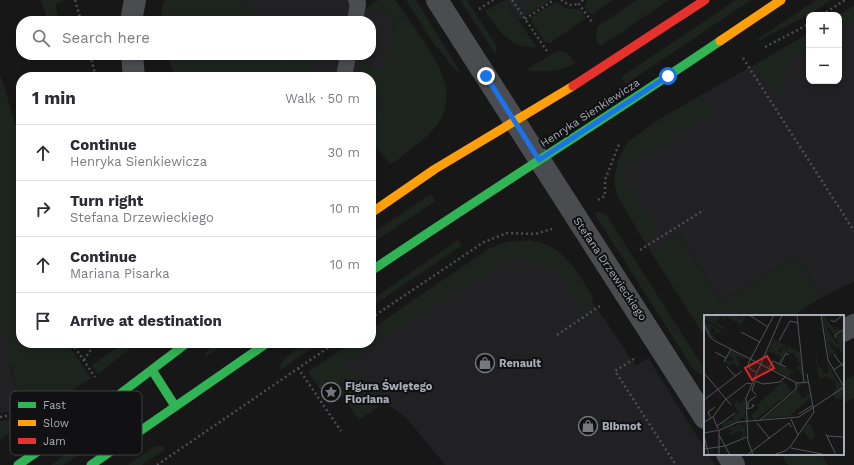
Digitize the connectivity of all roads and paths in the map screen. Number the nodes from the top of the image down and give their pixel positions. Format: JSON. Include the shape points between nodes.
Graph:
{"nodes":[{"id":1,"x":75,"y":0,"type":"edge"},
{"id":2,"x":135,"y":0,"type":"edge"},
{"id":3,"x":356,"y":0,"type":"edge"},
{"id":4,"x":437,"y":0,"type":"edge"},
{"id":5,"x":493,"y":0,"type":"edge"},
{"id":6,"x":512,"y":0,"type":"edge"},
{"id":7,"x":554,"y":0,"type":"edge"},
{"id":8,"x":561,"y":0,"type":"edge"},
{"id":9,"x":583,"y":0,"type":"edge"},
{"id":10,"x":704,"y":0,"type":"edge"},
{"id":11,"x":781,"y":0,"type":"edge"},
{"id":12,"x":845,"y":0,"type":"edge"},
{"id":13,"x":579,"y":4,"type":"junction"},
{"id":14,"x":479,"y":9,"type":"dead end"},
{"id":15,"x":827,"y":12,"type":"edge"},
{"id":16,"x":80,"y":16,"type":"edge"},
{"id":17,"x":132,"y":16,"type":"edge"},
{"id":18,"x":356,"y":16,"type":"edge"},
{"id":19,"x":525,"y":19,"type":"junction"},
{"id":20,"x":592,"y":22,"type":"dead end"},
{"id":21,"x":547,"y":51,"type":"dead end"},
{"id":22,"x":743,"y":58,"type":"dead end"},
{"id":23,"x":91,"y":60,"type":"edge"},
{"id":24,"x":132,"y":60,"type":"edge"},
{"id":25,"x":347,"y":60,"type":"edge"},
{"id":26,"x":95,"y":72,"type":"edge"},
{"id":27,"x":134,"y":72,"type":"edge"},
{"id":28,"x":345,"y":72,"type":"edge"},
{"id":29,"x":515,"y":121,"type":"junction"},
{"id":30,"x":539,"y":160,"type":"junction"},
{"id":31,"x":376,"y":210,"type":"edge"},
{"id":32,"x":704,"y":210,"type":"dead end"},
{"id":33,"x":554,"y":228,"type":"dead end"},
{"id":34,"x":854,"y":231,"type":"edge"},
{"id":35,"x":640,"y":250,"type":"dead end"},
{"id":36,"x":376,"y":269,"type":"edge"},
{"id":37,"x":605,"y":302,"type":"dead end"},
{"id":38,"x":376,"y":315,"type":"edge"},
{"id":39,"x":854,"y":324,"type":"edge"},
{"id":40,"x":844,"y":330,"type":"edge"},
{"id":41,"x":557,"y":335,"type":"dead end"},
{"id":42,"x":76,"y":348,"type":"edge"},
{"id":43,"x":92,"y":348,"type":"dead end"},
{"id":44,"x":181,"y":348,"type":"edge"},
{"id":45,"x":260,"y":348,"type":"edge"},
{"id":46,"x":328,"y":348,"type":"edge"},
{"id":47,"x":639,"y":355,"type":"dead end"},
{"id":48,"x":84,"y":360,"type":"junction"},
{"id":49,"x":298,"y":368,"type":"junction"},
{"id":50,"x":152,"y":370,"type":"junction"},
{"id":51,"x":98,"y":382,"type":"dead end"},
{"id":52,"x":124,"y":391,"type":"edge"},
{"id":53,"x":175,"y":406,"type":"junction"},
{"id":54,"x":10,"y":415,"type":"edge"},
{"id":55,"x":704,"y":415,"type":"edge"},
{"id":56,"x":0,"y":417,"type":"edge"},
{"id":57,"x":142,"y":429,"type":"edge"},
{"id":58,"x":342,"y":432,"type":"dead end"},
{"id":59,"x":33,"y":455,"type":"edge"},
{"id":60,"x":105,"y":455,"type":"edge"},
{"id":61,"x":728,"y":455,"type":"edge"},
{"id":62,"x":18,"y":465,"type":"edge"},
{"id":63,"x":91,"y":465,"type":"edge"},
{"id":64,"x":157,"y":465,"type":"edge"},
{"id":65,"x":676,"y":465,"type":"edge"},
{"id":66,"x":734,"y":465,"type":"edge"}],
"edges":[{"from":1,"to":16,"type":"path"},
{"from":2,"to":17,"type":"street"},
{"from":3,"to":18,"type":"lane","via":[[358,4]]},
{"from":4,"to":29,"type":"street","name":"Stefana Drzewieckiego"},
{"from":5,"to":14,"type":"path"},
{"from":6,"to":19,"type":"path"},
{"from":7,"to":19,"type":"path"},
{"from":8,"to":13,"type":"path","via":[[569,5]]},
{"from":9,"to":13,"type":"path"},
{"from":10,"to":29,"type":"street","via":[[599,71]]},
{"from":11,"to":30,"type":"street","name":"Henryka Sienkiewicza","via":[[623,107]]},
{"from":12,"to":15,"type":"path"},
{"from":13,"to":20,"type":"path"},
{"from":19,"to":21,"type":"path"},
{"from":22,"to":34,"type":"path"},
{"from":23,"to":26,"type":"path"},
{"from":24,"to":27,"type":"street"},
{"from":25,"to":28,"type":"lane"},
{"from":29,"to":30,"type":"street","name":"Stefana Drzewieckiego"},
{"from":29,"to":31,"type":"street","via":[[435,169]]},
{"from":30,"to":36,"type":"street","name":"Henryka Sienkiewicza"},
{"from":30,"to":55,"type":"street","name":"Stefana Drzewieckiego"},
{"from":32,"to":35,"type":"path"},
{"from":33,"to":38,"type":"path","via":[[535,234],[507,233],[484,242]]},
{"from":37,"to":41,"type":"path"},
{"from":39,"to":40,"type":"street"},
{"from":42,"to":48,"type":"path"},
{"from":43,"to":48,"type":"path"},
{"from":44,"to":50,"type":"street"},
{"from":45,"to":53,"type":"street"},
{"from":46,"to":49,"type":"path"},
{"from":47,"to":65,"type":"path","via":[[615,371]]},
{"from":48,"to":51,"type":"path"},
{"from":49,"to":58,"type":"path"},
{"from":49,"to":64,"type":"path"},
{"from":50,"to":52,"type":"street"},
{"from":50,"to":53,"type":"street"},
{"from":53,"to":57,"type":"street"},
{"from":54,"to":56,"type":"path"},
{"from":59,"to":62,"type":"street"},
{"from":60,"to":63,"type":"street"},
{"from":61,"to":66,"type":"street"}]}
